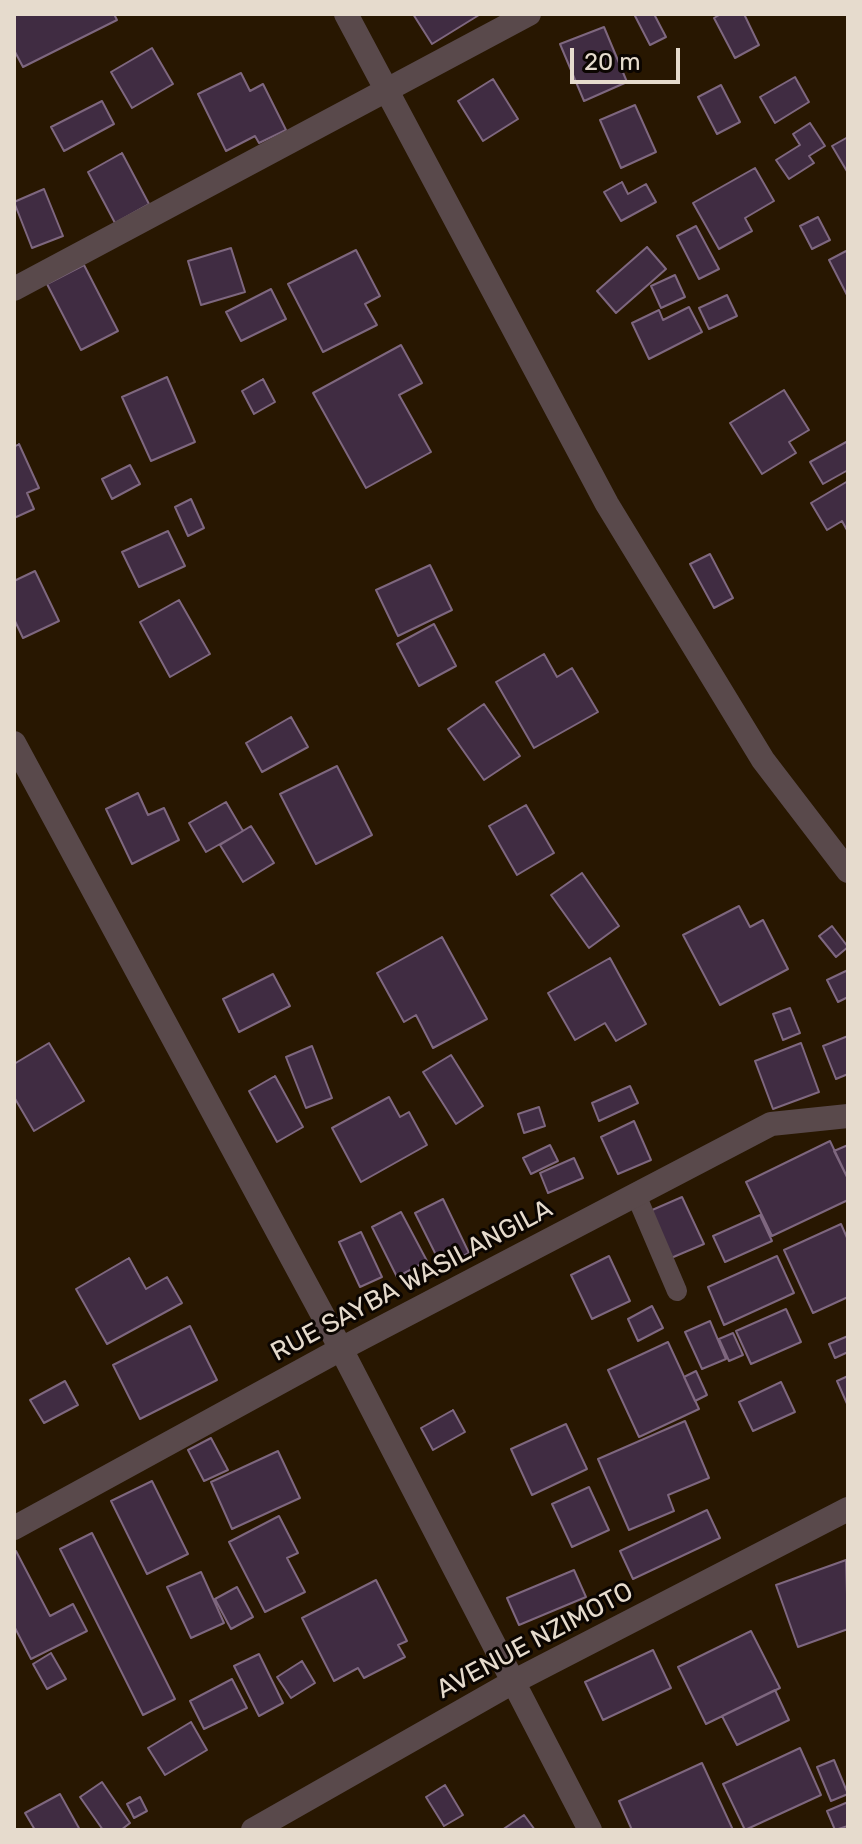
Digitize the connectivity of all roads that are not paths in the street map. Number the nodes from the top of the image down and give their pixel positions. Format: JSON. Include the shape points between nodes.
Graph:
{"nodes":[{"id":1,"x":346,"y":14,"type":"edge"},
{"id":2,"x":529,"y":14,"type":"edge"},
{"id":3,"x":388,"y":90,"type":"junction"},
{"id":4,"x":14,"y":289,"type":"edge"},
{"id":5,"x":14,"y":743,"type":"edge"},
{"id":6,"x":848,"y":871,"type":"edge"},
{"id":7,"x":848,"y":1116,"type":"edge"},
{"id":8,"x":636,"y":1195,"type":"junction"},
{"id":9,"x":677,"y":1291,"type":"dead end"},
{"id":10,"x":341,"y":1349,"type":"junction"},
{"id":11,"x":848,"y":1509,"type":"edge"},
{"id":12,"x":14,"y":1528,"type":"edge"},
{"id":13,"x":513,"y":1682,"type":"junction"},
{"id":14,"x":253,"y":1830,"type":"edge"},
{"id":15,"x":590,"y":1830,"type":"edge"}],
"edges":[{"from":1,"to":3,"type":"street"},
{"from":2,"to":3,"type":"street"},
{"from":3,"to":4,"type":"street"},
{"from":3,"to":6,"type":"street","via":[[607,504],[763,760]]},
{"from":5,"to":10,"type":"street"},
{"from":7,"to":8,"type":"street","name":"RUE SAYBA WASILANGILA","via":[[771,1124]]},
{"from":8,"to":9,"type":"lane"},
{"from":8,"to":10,"type":"street","name":"RUE SAYBA WASILANGILA"},
{"from":10,"to":12,"type":"street","name":"RUE SAYBA WASILANGILA"},
{"from":10,"to":13,"type":"street"},
{"from":11,"to":13,"type":"street","name":"AVENUE NZIMOTO"},
{"from":13,"to":14,"type":"street","name":"AVENUE NZIMOTO"},
{"from":13,"to":15,"type":"street"}]}
